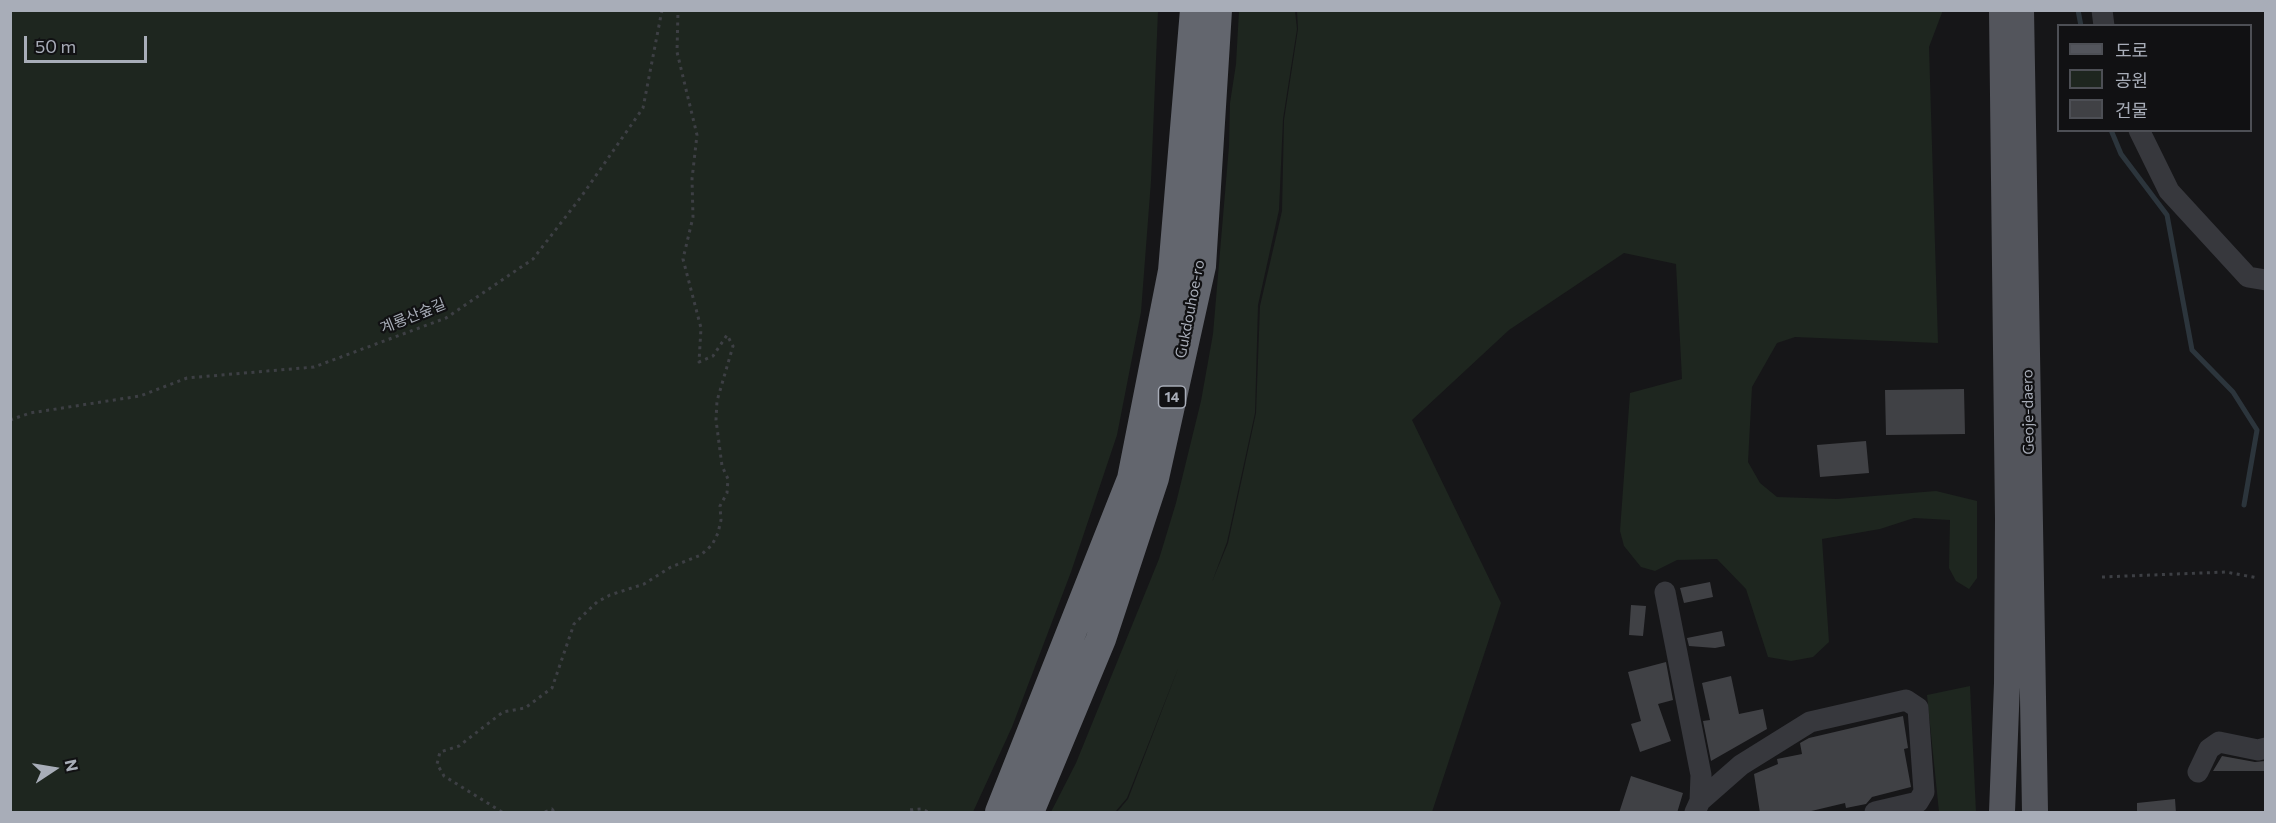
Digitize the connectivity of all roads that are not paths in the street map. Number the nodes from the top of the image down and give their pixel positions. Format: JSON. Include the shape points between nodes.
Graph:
{"nodes":[{"id":1,"x":1195,"y":10,"type":"edge"},
{"id":2,"x":1217,"y":10,"type":"edge"},
{"id":3,"x":2002,"y":10,"type":"edge"},
{"id":4,"x":2021,"y":10,"type":"edge"},
{"id":5,"x":2140,"y":132,"type":"edge"},
{"id":6,"x":2265,"y":280,"type":"edge"},
{"id":7,"x":1665,"y":592,"type":"dead end"},
{"id":8,"x":2265,"y":748,"type":"edge"},
{"id":9,"x":1035,"y":765,"type":"junction"},
{"id":10,"x":2198,"y":772,"type":"dead end"},
{"id":11,"x":2003,"y":779,"type":"junction"},
{"id":12,"x":1698,"y":807,"type":"edge"},
{"id":13,"x":1000,"y":813,"type":"edge"},
{"id":14,"x":1029,"y":813,"type":"edge"},
{"id":15,"x":1875,"y":813,"type":"edge"},
{"id":16,"x":1989,"y":813,"type":"edge"},
{"id":17,"x":2002,"y":813,"type":"edge"},
{"id":18,"x":2035,"y":813,"type":"edge"}],
"edges":[{"from":1,"to":9,"type":"highway","name":"Gukdouhoe-ro","number":"14","via":[[1173,271],[1132,479]]},
{"from":2,"to":9,"type":"highway","name":"Gukdouhoe-ro","number":"14","via":[[1201,266],[1154,478],[1101,639]]},
{"from":3,"to":11,"type":"main road","name":"Geoje-daero","via":[[2008,519]]},
{"from":4,"to":18,"type":"main road","name":"Geoje-daero"},
{"from":5,"to":6,"type":"street","via":[[2169,191],[2248,277]]},
{"from":7,"to":12,"type":"street","via":[[1701,775]]},
{"from":8,"to":10,"type":"street","via":[[2219,742],[2209,749]]},
{"from":9,"to":13,"type":"highway","number":"14"},
{"from":9,"to":14,"type":"highway","number":"14"},
{"from":11,"to":16,"type":"main road"},
{"from":11,"to":17,"type":"main road","name":"Geoje-daero"},
{"from":12,"to":15,"type":"street","via":[[1741,765],[1810,722],[1906,700],[1918,708],[1924,792],[1918,802]]}]}
